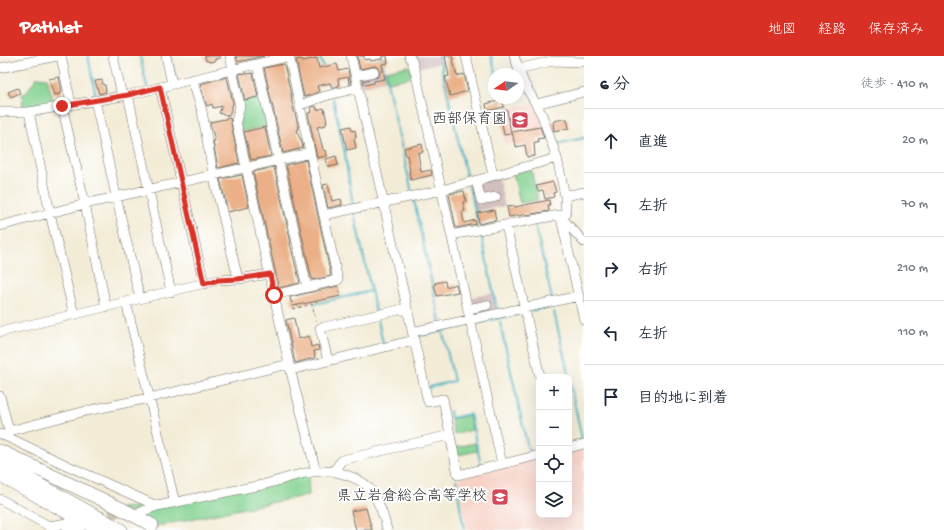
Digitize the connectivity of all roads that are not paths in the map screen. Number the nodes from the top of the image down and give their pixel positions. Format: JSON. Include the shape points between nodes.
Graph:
{"nodes":[{"id":1,"x":57,"y":56,"type":"edge"},
{"id":2,"x":61,"y":56,"type":"edge"},
{"id":3,"x":113,"y":56,"type":"edge"},
{"id":4,"x":166,"y":56,"type":"edge"},
{"id":5,"x":230,"y":56,"type":"edge"},
{"id":6,"x":289,"y":56,"type":"edge"},
{"id":7,"x":351,"y":56,"type":"edge"},
{"id":8,"x":409,"y":56,"type":"edge"},
{"id":9,"x":466,"y":56,"type":"edge"},
{"id":10,"x":514,"y":56,"type":"edge"},
{"id":11,"x":584,"y":62,"type":"edge"},
{"id":12,"x":257,"y":64,"type":"junction"},
{"id":13,"x":0,"y":68,"type":"edge"},
{"id":14,"x":518,"y":68,"type":"edge"},
{"id":15,"x":522,"y":68,"type":"edge"},
{"id":16,"x":232,"y":70,"type":"junction"},
{"id":17,"x":374,"y":72,"type":"dead end"},
{"id":18,"x":355,"y":76,"type":"junction"},
{"id":19,"x":192,"y":79,"type":"junction"},
{"id":20,"x":524,"y":83,"type":"edge"},
{"id":21,"x":172,"y":84,"type":"junction"},
{"id":22,"x":160,"y":87,"type":"junction"},
{"id":23,"x":358,"y":88,"type":"junction"},
{"id":24,"x":584,"y":92,"type":"edge"},
{"id":25,"x":125,"y":96,"type":"junction"},
{"id":26,"x":95,"y":100,"type":"junction"},
{"id":27,"x":536,"y":104,"type":"junction"},
{"id":28,"x":67,"y":105,"type":"junction"},
{"id":29,"x":300,"y":105,"type":"junction"},
{"id":30,"x":0,"y":112,"type":"edge"},
{"id":31,"x":29,"y":112,"type":"junction"},
{"id":32,"x":310,"y":153,"type":"junction"},
{"id":33,"x":557,"y":158,"type":"junction"},
{"id":34,"x":279,"y":160,"type":"junction"},
{"id":35,"x":246,"y":167,"type":"junction"},
{"id":36,"x":213,"y":174,"type":"junction"},
{"id":37,"x":493,"y":176,"type":"junction"},
{"id":38,"x":476,"y":180,"type":"junction"},
{"id":39,"x":182,"y":181,"type":"junction"},
{"id":40,"x":148,"y":189,"type":"junction"},
{"id":41,"x":442,"y":190,"type":"junction"},
{"id":42,"x":584,"y":192,"type":"edge"},
{"id":43,"x":116,"y":196,"type":"junction"},
{"id":44,"x":565,"y":196,"type":"junction"},
{"id":45,"x":496,"y":197,"type":"dead end"},
{"id":46,"x":383,"y":202,"type":"junction"},
{"id":47,"x":85,"y":204,"type":"junction"},
{"id":48,"x":50,"y":214,"type":"junction"},
{"id":49,"x":324,"y":215,"type":"junction"},
{"id":50,"x":561,"y":218,"type":"junction"},
{"id":51,"x":506,"y":225,"type":"junction"},
{"id":52,"x":0,"y":226,"type":"edge"},
{"id":53,"x":451,"y":235,"type":"junction"},
{"id":54,"x":584,"y":242,"type":"edge"},
{"id":55,"x":270,"y":274,"type":"junction"},
{"id":56,"x":238,"y":279,"type":"junction"},
{"id":57,"x":204,"y":284,"type":"junction"},
{"id":58,"x":307,"y":287,"type":"junction"},
{"id":59,"x":171,"y":292,"type":"junction"},
{"id":60,"x":274,"y":295,"type":"junction"},
{"id":61,"x":579,"y":296,"type":"junction"},
{"id":62,"x":140,"y":299,"type":"junction"},
{"id":63,"x":126,"y":302,"type":"junction"},
{"id":64,"x":487,"y":305,"type":"dead end"},
{"id":65,"x":106,"y":307,"type":"junction"},
{"id":66,"x":524,"y":307,"type":"junction"},
{"id":67,"x":407,"y":308,"type":"junction"},
{"id":68,"x":468,"y":309,"type":"junction"},
{"id":69,"x":74,"y":315,"type":"junction"},
{"id":70,"x":470,"y":319,"type":"junction"},
{"id":71,"x":584,"y":320,"type":"edge"},
{"id":72,"x":0,"y":332,"type":"edge"},
{"id":73,"x":413,"y":336,"type":"junction"},
{"id":74,"x":328,"y":361,"type":"junction"},
{"id":75,"x":290,"y":367,"type":"junction"},
{"id":76,"x":539,"y":374,"type":"edge"},
{"id":77,"x":0,"y":396,"type":"edge"},
{"id":78,"x":149,"y":398,"type":"junction"},
{"id":79,"x":5,"y":433,"type":"edge"},
{"id":80,"x":450,"y":435,"type":"junction"},
{"id":81,"x":584,"y":444,"type":"edge"},
{"id":82,"x":572,"y":447,"type":"edge"},
{"id":83,"x":0,"y":451,"type":"edge"},
{"id":84,"x":536,"y":456,"type":"edge"},
{"id":85,"x":0,"y":463,"type":"edge"},
{"id":86,"x":502,"y":464,"type":"junction"},
{"id":87,"x":316,"y":472,"type":"junction"},
{"id":88,"x":333,"y":472,"type":"junction"},
{"id":89,"x":0,"y":475,"type":"edge"},
{"id":90,"x":0,"y":499,"type":"edge"},
{"id":91,"x":175,"y":502,"type":"junction"},
{"id":92,"x":156,"y":507,"type":"junction"},
{"id":93,"x":139,"y":511,"type":"tunnel mouth"},
{"id":94,"x":152,"y":525,"type":"dead end"},
{"id":95,"x":78,"y":526,"type":"edge"},
{"id":96,"x":52,"y":528,"type":"edge"},
{"id":97,"x":67,"y":530,"type":"edge"},
{"id":98,"x":99,"y":530,"type":"tunnel mouth"},
{"id":99,"x":121,"y":530,"type":"edge"},
{"id":100,"x":387,"y":530,"type":"edge"}],
"edges":[{"from":1,"to":13,"type":"street"},
{"from":2,"to":28,"type":"street"},
{"from":3,"to":25,"type":"street"},
{"from":4,"to":21,"type":"street"},
{"from":5,"to":16,"type":"street"},
{"from":6,"to":12,"type":"street"},
{"from":6,"to":29,"type":"street"},
{"from":7,"to":18,"type":"street"},
{"from":8,"to":41,"type":"street","via":[[416,75]]},
{"from":9,"to":37,"type":"street"},
{"from":10,"to":14,"type":"street"},
{"from":11,"to":15,"type":"street","via":[[552,61]]},
{"from":12,"to":16,"type":"street"},
{"from":12,"to":34,"type":"street"},
{"from":16,"to":19,"type":"street"},
{"from":16,"to":35,"type":"street","via":[[240,106],[236,121]]},
{"from":17,"to":18,"type":"street"},
{"from":18,"to":23,"type":"street"},
{"from":19,"to":21,"type":"street"},
{"from":19,"to":36,"type":"street","via":[[202,111]]},
{"from":20,"to":27,"type":"street"},
{"from":21,"to":22,"type":"street"},
{"from":22,"to":25,"type":"street"},
{"from":22,"to":39,"type":"street"},
{"from":23,"to":29,"type":"street"},
{"from":23,"to":46,"type":"street"},
{"from":24,"to":27,"type":"street"},
{"from":25,"to":26,"type":"street"},
{"from":25,"to":40,"type":"street"},
{"from":26,"to":28,"type":"street"},
{"from":26,"to":43,"type":"street"},
{"from":27,"to":33,"type":"street"},
{"from":28,"to":31,"type":"street"},
{"from":28,"to":47,"type":"street"},
{"from":29,"to":32,"type":"street"},
{"from":30,"to":31,"type":"street"},
{"from":31,"to":48,"type":"street"},
{"from":32,"to":34,"type":"street"},
{"from":32,"to":49,"type":"street"},
{"from":33,"to":37,"type":"street"},
{"from":33,"to":44,"type":"street"},
{"from":34,"to":35,"type":"street"},
{"from":34,"to":58,"type":"street"},
{"from":35,"to":36,"type":"street"},
{"from":35,"to":55,"type":"street"},
{"from":36,"to":39,"type":"street"},
{"from":36,"to":56,"type":"street"},
{"from":37,"to":38,"type":"street"},
{"from":38,"to":41,"type":"street"},
{"from":38,"to":45,"type":"street","via":[[480,200]]},
{"from":39,"to":40,"type":"street"},
{"from":39,"to":57,"type":"street"},
{"from":40,"to":43,"type":"street"},
{"from":40,"to":59,"type":"street"},
{"from":41,"to":46,"type":"street"},
{"from":41,"to":53,"type":"street"},
{"from":42,"to":44,"type":"street"},
{"from":43,"to":47,"type":"street"},
{"from":43,"to":62,"type":"street"},
{"from":44,"to":50,"type":"street","via":[[566,214]]},
{"from":46,"to":49,"type":"street"},
{"from":46,"to":67,"type":"street"},
{"from":47,"to":48,"type":"street"},
{"from":47,"to":65,"type":"street"},
{"from":48,"to":52,"type":"street"},
{"from":48,"to":69,"type":"street"},
{"from":49,"to":58,"type":"street","via":[[338,280]]},
{"from":50,"to":51,"type":"street","via":[[559,215]]},
{"from":50,"to":54,"type":"street"},
{"from":50,"to":61,"type":"street"},
{"from":51,"to":53,"type":"street"},
{"from":51,"to":66,"type":"street"},
{"from":53,"to":68,"type":"street"},
{"from":55,"to":56,"type":"street"},
{"from":55,"to":60,"type":"street"},
{"from":56,"to":57,"type":"street"},
{"from":57,"to":59,"type":"street"},
{"from":58,"to":60,"type":"street"},
{"from":59,"to":62,"type":"street"},
{"from":60,"to":75,"type":"street"},
{"from":61,"to":66,"type":"street"},
{"from":61,"to":71,"type":"street"},
{"from":62,"to":63,"type":"street"},
{"from":63,"to":65,"type":"street"},
{"from":63,"to":78,"type":"street"},
{"from":64,"to":68,"type":"street"},
{"from":65,"to":69,"type":"street"},
{"from":66,"to":70,"type":"street"},
{"from":66,"to":76,"type":"street"},
{"from":67,"to":73,"type":"street"},
{"from":67,"to":74,"type":"street","via":[[320,328]]},
{"from":68,"to":70,"type":"street"},
{"from":69,"to":72,"type":"street"},
{"from":70,"to":73,"type":"street"},
{"from":70,"to":86,"type":"street"},
{"from":73,"to":74,"type":"street"},
{"from":73,"to":80,"type":"street","via":[[428,402],[443,399]]},
{"from":74,"to":75,"type":"street"},
{"from":75,"to":78,"type":"street"},
{"from":75,"to":87,"type":"street"},
{"from":77,"to":79,"type":"street"},
{"from":78,"to":79,"type":"street","via":[[86,411]]},
{"from":78,"to":91,"type":"street"},
{"from":79,"to":92,"type":"street"},
{"from":80,"to":86,"type":"street","via":[[458,475]]},
{"from":80,"to":88,"type":"street","via":[[342,460]]},
{"from":81,"to":82,"type":"street"},
{"from":83,"to":94,"type":"highway"},
{"from":84,"to":86,"type":"street"},
{"from":85,"to":99,"type":"highway"},
{"from":87,"to":88,"type":"street"},
{"from":87,"to":91,"type":"street"},
{"from":88,"to":100,"type":"street","via":[[355,478],[369,488],[379,505]]},
{"from":89,"to":98,"type":"highway"},
{"from":90,"to":96,"type":"street"},
{"from":91,"to":92,"type":"street"},
{"from":92,"to":93,"type":"street"},
{"from":95,"to":96,"type":"street"},
{"from":95,"to":97,"type":"street"}]}
